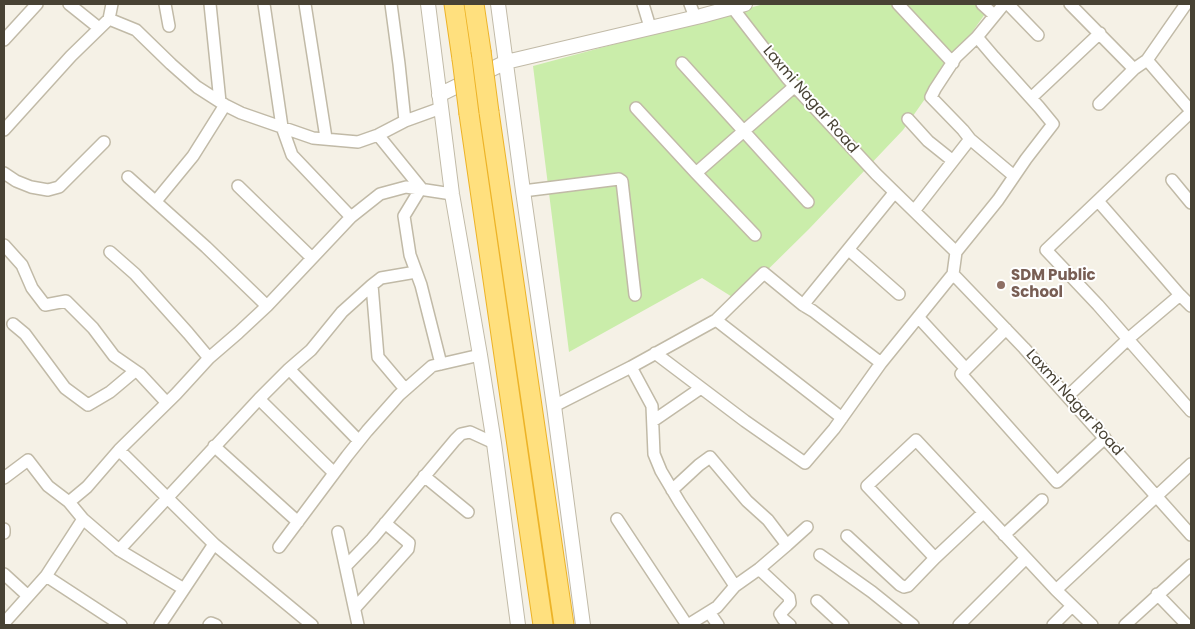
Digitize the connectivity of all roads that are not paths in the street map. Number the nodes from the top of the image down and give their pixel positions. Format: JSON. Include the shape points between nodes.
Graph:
{"nodes":[{"id":1,"x":37,"y":4,"type":"edge"},
{"id":2,"x":69,"y":4,"type":"edge"},
{"id":3,"x":112,"y":4,"type":"edge"},
{"id":4,"x":166,"y":4,"type":"edge"},
{"id":5,"x":210,"y":4,"type":"edge"},
{"id":6,"x":264,"y":4,"type":"edge"},
{"id":7,"x":305,"y":4,"type":"edge"},
{"id":8,"x":391,"y":4,"type":"edge"},
{"id":9,"x":428,"y":4,"type":"edge"},
{"id":10,"x":454,"y":4,"type":"edge"},
{"id":11,"x":474,"y":4,"type":"edge"},
{"id":12,"x":498,"y":4,"type":"edge"},
{"id":13,"x":642,"y":4,"type":"edge"},
{"id":14,"x":898,"y":4,"type":"edge"},
{"id":15,"x":982,"y":4,"type":"edge"},
{"id":16,"x":1004,"y":4,"type":"edge"},
{"id":17,"x":1008,"y":4,"type":"edge"},
{"id":18,"x":1070,"y":4,"type":"edge"},
{"id":19,"x":739,"y":6,"type":"edge"},
{"id":20,"x":1187,"y":7,"type":"edge"},
{"id":21,"x":692,"y":10,"type":"edge"},
{"id":22,"x":994,"y":15,"type":"junction"},
{"id":23,"x":108,"y":19,"type":"junction"},
{"id":24,"x":169,"y":26,"type":"dead end"},
{"id":25,"x":650,"y":27,"type":"junction"},
{"id":26,"x":100,"y":28,"type":"junction"},
{"id":27,"x":6,"y":31,"type":"edge"},
{"id":28,"x":1100,"y":33,"type":"junction"},
{"id":29,"x":1038,"y":35,"type":"dead end"},
{"id":30,"x":977,"y":37,"type":"junction"},
{"id":31,"x":1147,"y":60,"type":"junction"},
{"id":32,"x":506,"y":62,"type":"junction"},
{"id":33,"x":682,"y":63,"type":"dead end"},
{"id":34,"x":953,"y":63,"type":"junction"},
{"id":35,"x":1134,"y":68,"type":"junction"},
{"id":36,"x":795,"y":86,"type":"junction"},
{"id":37,"x":1031,"y":98,"type":"junction"},
{"id":38,"x":440,"y":102,"type":"junction"},
{"id":39,"x":223,"y":104,"type":"junction"},
{"id":40,"x":1098,"y":104,"type":"dead end"},
{"id":41,"x":636,"y":108,"type":"dead end"},
{"id":42,"x":1191,"y":111,"type":"edge"},
{"id":43,"x":908,"y":119,"type":"dead end"},
{"id":44,"x":6,"y":122,"type":"edge"},
{"id":45,"x":405,"y":122,"type":"junction"},
{"id":46,"x":282,"y":127,"type":"junction"},
{"id":47,"x":744,"y":131,"type":"junction"},
{"id":48,"x":378,"y":135,"type":"junction"},
{"id":49,"x":326,"y":138,"type":"junction"},
{"id":50,"x":970,"y":139,"type":"junction"},
{"id":51,"x":104,"y":142,"type":"dead end"},
{"id":52,"x":953,"y":161,"type":"junction"},
{"id":53,"x":4,"y":173,"type":"edge"},
{"id":54,"x":696,"y":173,"type":"junction"},
{"id":55,"x":1014,"y":176,"type":"junction"},
{"id":56,"x":128,"y":177,"type":"dead end"},
{"id":57,"x":1172,"y":180,"type":"dead end"},
{"id":58,"x":238,"y":186,"type":"dead end"},
{"id":59,"x":421,"y":188,"type":"junction"},
{"id":60,"x":523,"y":192,"type":"junction"},
{"id":61,"x":894,"y":193,"type":"junction"},
{"id":62,"x":452,"y":194,"type":"junction"},
{"id":63,"x":156,"y":201,"type":"junction"},
{"id":64,"x":1098,"y":201,"type":"junction"},
{"id":65,"x":808,"y":202,"type":"dead end"},
{"id":66,"x":1191,"y":203,"type":"edge"},
{"id":67,"x":914,"y":211,"type":"junction"},
{"id":68,"x":351,"y":217,"type":"junction"},
{"id":69,"x":755,"y":235,"type":"dead end"},
{"id":70,"x":4,"y":245,"type":"edge"},
{"id":71,"x":849,"y":250,"type":"junction"},
{"id":72,"x":110,"y":252,"type":"dead end"},
{"id":73,"x":956,"y":252,"type":"junction"},
{"id":74,"x":312,"y":258,"type":"junction"},
{"id":75,"x":416,"y":272,"type":"junction"},
{"id":76,"x":953,"y":274,"type":"junction"},
{"id":77,"x":372,"y":285,"type":"junction"},
{"id":78,"x":898,"y":294,"type":"dead end"},
{"id":79,"x":635,"y":295,"type":"dead end"},
{"id":80,"x":1180,"y":295,"type":"junction"},
{"id":81,"x":803,"y":305,"type":"junction"},
{"id":82,"x":267,"y":306,"type":"junction"},
{"id":83,"x":1191,"y":306,"type":"edge"},
{"id":84,"x":918,"y":317,"type":"junction"},
{"id":85,"x":716,"y":320,"type":"junction"},
{"id":86,"x":13,"y":324,"type":"dead end"},
{"id":87,"x":1006,"y":329,"type":"junction"},
{"id":88,"x":1128,"y":339,"type":"junction"},
{"id":89,"x":655,"y":354,"type":"junction"},
{"id":90,"x":480,"y":355,"type":"junction"},
{"id":91,"x":209,"y":358,"type":"junction"},
{"id":92,"x":881,"y":363,"type":"junction"},
{"id":93,"x":441,"y":364,"type":"junction"},
{"id":94,"x":631,"y":367,"type":"junction"},
{"id":95,"x":288,"y":369,"type":"junction"},
{"id":96,"x":966,"y":369,"type":"junction"},
{"id":97,"x":135,"y":371,"type":"junction"},
{"id":98,"x":701,"y":388,"type":"junction"},
{"id":99,"x":405,"y":389,"type":"junction"},
{"id":100,"x":1068,"y":396,"type":"junction"},
{"id":101,"x":259,"y":399,"type":"junction"},
{"id":102,"x":167,"y":403,"type":"junction"},
{"id":103,"x":554,"y":406,"type":"junction"},
{"id":104,"x":1191,"y":411,"type":"edge"},
{"id":105,"x":842,"y":418,"type":"junction"},
{"id":106,"x":653,"y":421,"type":"junction"},
{"id":107,"x":1105,"y":438,"type":"junction"},
{"id":108,"x":359,"y":441,"type":"junction"},
{"id":109,"x":494,"y":443,"type":"junction"},
{"id":110,"x":214,"y":446,"type":"junction"},
{"id":111,"x":119,"y":450,"type":"junction"},
{"id":112,"x":1191,"y":464,"type":"edge"},
{"id":113,"x":334,"y":473,"type":"junction"},
{"id":114,"x":424,"y":476,"type":"junction"},
{"id":115,"x":4,"y":478,"type":"edge"},
{"id":116,"x":672,"y":490,"type":"junction"},
{"id":117,"x":1157,"y":496,"type":"junction"},
{"id":118,"x":167,"y":499,"type":"junction"},
{"id":119,"x":1042,"y":500,"type":"dead end"},
{"id":120,"x":69,"y":502,"type":"junction"},
{"id":121,"x":468,"y":512,"type":"dead end"},
{"id":122,"x":983,"y":512,"type":"junction"},
{"id":123,"x":83,"y":519,"type":"junction"},
{"id":124,"x":617,"y":519,"type":"dead end"},
{"id":125,"x":298,"y":522,"type":"junction"},
{"id":126,"x":385,"y":524,"type":"junction"},
{"id":127,"x":807,"y":527,"type":"dead end"},
{"id":128,"x":4,"y":528,"type":"edge"},
{"id":129,"x":338,"y":532,"type":"dead end"},
{"id":130,"x":4,"y":533,"type":"edge"},
{"id":131,"x":1004,"y":535,"type":"junction"},
{"id":132,"x":1191,"y":535,"type":"edge"},
{"id":133,"x":847,"y":536,"type":"dead end"},
{"id":134,"x":214,"y":544,"type":"junction"},
{"id":135,"x":787,"y":545,"type":"junction"},
{"id":136,"x":279,"y":547,"type":"dead end"},
{"id":137,"x":119,"y":550,"type":"junction"},
{"id":138,"x":820,"y":555,"type":"dead end"},
{"id":139,"x":934,"y":558,"type":"junction"},
{"id":140,"x":1026,"y":558,"type":"junction"},
{"id":141,"x":1191,"y":565,"type":"edge"},
{"id":142,"x":346,"y":566,"type":"junction"},
{"id":143,"x":759,"y":569,"type":"junction"},
{"id":144,"x":4,"y":574,"type":"edge"},
{"id":145,"x":46,"y":576,"type":"junction"},
{"id":146,"x":735,"y":586,"type":"junction"},
{"id":147,"x":184,"y":589,"type":"junction"},
{"id":148,"x":1056,"y":590,"type":"junction"},
{"id":149,"x":1158,"y":594,"type":"junction"},
{"id":150,"x":28,"y":596,"type":"junction"},
{"id":151,"x":817,"y":601,"type":"dead end"},
{"id":152,"x":1072,"y":606,"type":"junction"},
{"id":153,"x":355,"y":608,"type":"junction"},
{"id":154,"x":709,"y":612,"type":"junction"},
{"id":155,"x":4,"y":623,"type":"edge"},
{"id":156,"x":121,"y":625,"type":"edge"},
{"id":157,"x":160,"y":625,"type":"edge"},
{"id":158,"x":209,"y":625,"type":"edge"},
{"id":159,"x":216,"y":625,"type":"edge"},
{"id":160,"x":312,"y":625,"type":"edge"},
{"id":161,"x":358,"y":625,"type":"edge"},
{"id":162,"x":518,"y":625,"type":"edge"},
{"id":163,"x":543,"y":625,"type":"edge"},
{"id":164,"x":564,"y":625,"type":"edge"},
{"id":165,"x":583,"y":625,"type":"edge"},
{"id":166,"x":688,"y":625,"type":"edge"},
{"id":167,"x":718,"y":625,"type":"edge"},
{"id":168,"x":790,"y":625,"type":"edge"},
{"id":169,"x":843,"y":625,"type":"edge"},
{"id":170,"x":913,"y":625,"type":"edge"},
{"id":171,"x":959,"y":625,"type":"edge"},
{"id":172,"x":1053,"y":625,"type":"edge"},
{"id":173,"x":1092,"y":625,"type":"edge"},
{"id":174,"x":1124,"y":625,"type":"edge"},
{"id":175,"x":1187,"y":625,"type":"edge"}],
"edges":[{"from":1,"to":27,"type":"street"},
{"from":2,"to":26,"type":"street"},
{"from":3,"to":23,"type":"street"},
{"from":4,"to":24,"type":"street"},
{"from":5,"to":39,"type":"street"},
{"from":6,"to":46,"type":"street"},
{"from":7,"to":49,"type":"street"},
{"from":8,"to":45,"type":"street"},
{"from":9,"to":38,"type":"street"},
{"from":10,"to":163,"type":"highway","bridge":true},
{"from":11,"to":164,"type":"highway","bridge":true},
{"from":12,"to":32,"type":"street"},
{"from":13,"to":25,"type":"street"},
{"from":14,"to":34,"type":"street"},
{"from":15,"to":22,"type":"street"},
{"from":16,"to":22,"type":"street"},
{"from":17,"to":29,"type":"street"},
{"from":18,"to":28,"type":"street"},
{"from":19,"to":21,"type":"street"},
{"from":19,"to":36,"type":"street","name":"Laxmi Nagar Road"},
{"from":20,"to":31,"type":"street"},
{"from":21,"to":25,"type":"street"},
{"from":22,"to":30,"type":"street"},
{"from":23,"to":26,"type":"street"},
{"from":23,"to":39,"type":"street","via":[[136,30],[184,76]]},
{"from":25,"to":32,"type":"street"},
{"from":26,"to":44,"type":"street"},
{"from":28,"to":35,"type":"street"},
{"from":28,"to":37,"type":"street"},
{"from":30,"to":34,"type":"street"},
{"from":30,"to":37,"type":"street"},
{"from":31,"to":35,"type":"street"},
{"from":31,"to":42,"type":"street"},
{"from":32,"to":38,"type":"street"},
{"from":32,"to":60,"type":"street"},
{"from":33,"to":47,"type":"street"},
{"from":34,"to":50,"type":"street","via":[[931,97]]},
{"from":35,"to":40,"type":"street"},
{"from":36,"to":47,"type":"street"},
{"from":36,"to":61,"type":"street","name":"Laxmi Nagar Road"},
{"from":37,"to":55,"type":"street","via":[[1053,124]]},
{"from":38,"to":45,"type":"street"},
{"from":38,"to":62,"type":"street"},
{"from":39,"to":46,"type":"street"},
{"from":39,"to":63,"type":"street","via":[[193,156]]},
{"from":41,"to":54,"type":"street"},
{"from":42,"to":64,"type":"street"},
{"from":43,"to":52,"type":"street"},
{"from":45,"to":48,"type":"street"},
{"from":46,"to":49,"type":"street","via":[[313,138]]},
{"from":46,"to":68,"type":"street","via":[[292,155]]},
{"from":47,"to":54,"type":"street"},
{"from":47,"to":65,"type":"street"},
{"from":48,"to":49,"type":"street","via":[[358,142]]},
{"from":48,"to":59,"type":"street"},
{"from":50,"to":52,"type":"street"},
{"from":50,"to":55,"type":"street"},
{"from":51,"to":53,"type":"street","via":[[59,187],[48,190],[31,187]]},
{"from":52,"to":67,"type":"street"},
{"from":54,"to":69,"type":"street"},
{"from":55,"to":73,"type":"street"},
{"from":56,"to":63,"type":"street"},
{"from":57,"to":66,"type":"street"},
{"from":58,"to":74,"type":"street"},
{"from":59,"to":62,"type":"street"},
{"from":59,"to":68,"type":"street","via":[[406,187],[380,194]]},
{"from":59,"to":75,"type":"street","via":[[404,216],[410,256]]},
{"from":60,"to":79,"type":"street","via":[[622,181]]},
{"from":60,"to":103,"type":"street"},
{"from":61,"to":67,"type":"street","name":"Laxmi Nagar Road"},
{"from":61,"to":71,"type":"street"},
{"from":62,"to":90,"type":"street"},
{"from":63,"to":82,"type":"street"},
{"from":64,"to":80,"type":"street"},
{"from":64,"to":88,"type":"street","via":[[1046,250]]},
{"from":67,"to":73,"type":"street","name":"Laxmi Nagar Road"},
{"from":68,"to":74,"type":"street"},
{"from":70,"to":97,"type":"street","via":[[22,265],[32,288],[45,305],[66,301],[93,328],[114,356]]},
{"from":71,"to":78,"type":"street"},
{"from":71,"to":81,"type":"street"},
{"from":72,"to":91,"type":"street","via":[[135,274]]},
{"from":73,"to":76,"type":"street"},
{"from":74,"to":82,"type":"street"},
{"from":75,"to":77,"type":"street","via":[[381,278]]},
{"from":75,"to":93,"type":"street"},
{"from":76,"to":84,"type":"street"},
{"from":76,"to":87,"type":"street","name":"Laxmi Nagar Road"},
{"from":77,"to":95,"type":"street","via":[[342,312],[311,350]]},
{"from":77,"to":99,"type":"street","via":[[378,357]]},
{"from":80,"to":83,"type":"street"},
{"from":80,"to":88,"type":"street"},
{"from":81,"to":85,"type":"street","via":[[764,273]]},
{"from":81,"to":92,"type":"street"},
{"from":82,"to":91,"type":"street"},
{"from":84,"to":92,"type":"street"},
{"from":84,"to":96,"type":"street"},
{"from":85,"to":89,"type":"street"},
{"from":85,"to":105,"type":"street"},
{"from":86,"to":97,"type":"street","via":[[26,334],[65,388],[88,406]]},
{"from":87,"to":96,"type":"street"},
{"from":87,"to":100,"type":"street","name":"Laxmi Nagar Road"},
{"from":88,"to":100,"type":"street"},
{"from":88,"to":104,"type":"street"},
{"from":89,"to":94,"type":"street"},
{"from":89,"to":98,"type":"street"},
{"from":90,"to":93,"type":"street"},
{"from":90,"to":109,"type":"street"},
{"from":91,"to":102,"type":"street"},
{"from":92,"to":105,"type":"street"},
{"from":93,"to":99,"type":"street","via":[[432,366]]},
{"from":94,"to":103,"type":"street"},
{"from":94,"to":106,"type":"street","via":[[652,406]]},
{"from":95,"to":101,"type":"street"},
{"from":95,"to":108,"type":"street"},
{"from":96,"to":107,"type":"street","via":[[961,374],[1057,482]]},
{"from":97,"to":102,"type":"street"},
{"from":98,"to":105,"type":"street","via":[[805,464]]},
{"from":98,"to":106,"type":"street"},
{"from":99,"to":108,"type":"street"},
{"from":100,"to":107,"type":"street","name":"Laxmi Nagar Road"},
{"from":101,"to":110,"type":"street"},
{"from":101,"to":113,"type":"street"},
{"from":102,"to":111,"type":"street"},
{"from":103,"to":165,"type":"street"},
{"from":106,"to":116,"type":"street","via":[[654,454]]},
{"from":107,"to":117,"type":"street","name":"Laxmi Nagar Road"},
{"from":108,"to":113,"type":"street"},
{"from":109,"to":114,"type":"street","via":[[470,432],[462,434]]},
{"from":109,"to":162,"type":"street"},
{"from":110,"to":118,"type":"street"},
{"from":110,"to":125,"type":"street"},
{"from":111,"to":118,"type":"street"},
{"from":111,"to":120,"type":"street","via":[[88,487]]},
{"from":112,"to":117,"type":"street"},
{"from":113,"to":125,"type":"street"},
{"from":114,"to":121,"type":"street"},
{"from":114,"to":126,"type":"street"},
{"from":115,"to":120,"type":"street","via":[[28,460],[48,486]]},
{"from":116,"to":135,"type":"street","via":[[710,457]]},
{"from":116,"to":146,"type":"street"},
{"from":117,"to":132,"type":"street","name":"Laxmi Nagar Road"},
{"from":117,"to":148,"type":"street"},
{"from":118,"to":134,"type":"street"},
{"from":118,"to":137,"type":"street"},
{"from":119,"to":131,"type":"street"},
{"from":120,"to":123,"type":"street"},
{"from":122,"to":131,"type":"street"},
{"from":122,"to":139,"type":"street"},
{"from":122,"to":139,"type":"street","via":[[916,440],[902,453],[867,486]]},
{"from":123,"to":137,"type":"street"},
{"from":123,"to":145,"type":"street"},
{"from":124,"to":166,"type":"street"},
{"from":125,"to":136,"type":"street"},
{"from":126,"to":142,"type":"street"},
{"from":126,"to":153,"type":"street","via":[[409,543],[408,549]]},
{"from":127,"to":135,"type":"street"},
{"from":128,"to":130,"type":"street"},
{"from":129,"to":142,"type":"street"},
{"from":131,"to":140,"type":"street"},
{"from":133,"to":139,"type":"street","via":[[904,587]]},
{"from":134,"to":147,"type":"street"},
{"from":134,"to":160,"type":"street"},
{"from":135,"to":143,"type":"street"},
{"from":137,"to":147,"type":"street"},
{"from":138,"to":170,"type":"street"},
{"from":140,"to":148,"type":"street"},
{"from":140,"to":171,"type":"street"},
{"from":141,"to":149,"type":"street"},
{"from":142,"to":153,"type":"street"},
{"from":143,"to":146,"type":"street"},
{"from":143,"to":168,"type":"street","via":[[789,597],[790,603],[780,614]]},
{"from":144,"to":150,"type":"street"},
{"from":145,"to":150,"type":"street"},
{"from":145,"to":156,"type":"street"},
{"from":146,"to":154,"type":"street","via":[[717,608]]},
{"from":147,"to":157,"type":"street"},
{"from":148,"to":152,"type":"street"},
{"from":149,"to":174,"type":"street"},
{"from":149,"to":175,"type":"street"},
{"from":150,"to":155,"type":"street"},
{"from":151,"to":169,"type":"street"},
{"from":152,"to":172,"type":"street"},
{"from":152,"to":173,"type":"street"},
{"from":153,"to":161,"type":"street"},
{"from":154,"to":166,"type":"street"},
{"from":154,"to":167,"type":"street"},
{"from":158,"to":159,"type":"street"}]}
